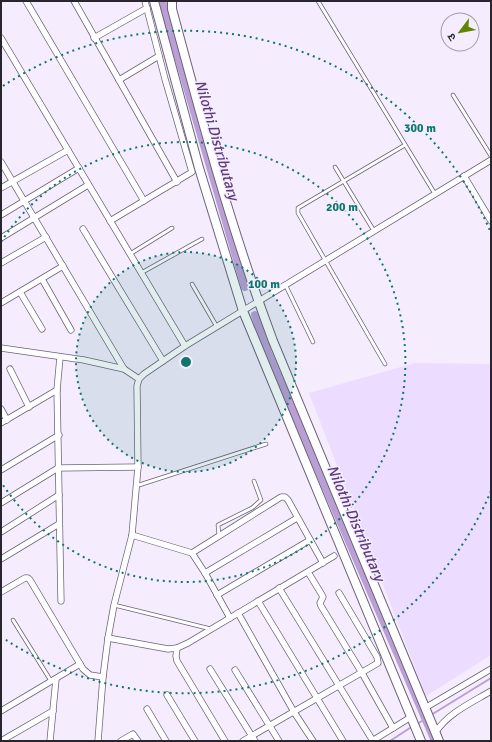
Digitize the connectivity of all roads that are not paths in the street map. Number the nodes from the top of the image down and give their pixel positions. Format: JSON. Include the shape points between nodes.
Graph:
{"nodes":[{"id":1,"x":26,"y":1,"type":"edge"},
{"id":2,"x":145,"y":1,"type":"edge"},
{"id":3,"x":154,"y":1,"type":"edge"},
{"id":4,"x":172,"y":1,"type":"edge"},
{"id":5,"x":318,"y":1,"type":"edge"},
{"id":6,"x":76,"y":2,"type":"edge"},
{"id":7,"x":147,"y":8,"type":"junction"},
{"id":8,"x":1,"y":38,"type":"edge"},
{"id":9,"x":94,"y":38,"type":"junction"},
{"id":10,"x":159,"y":56,"type":"junction"},
{"id":11,"x":118,"y":80,"type":"junction"},
{"id":12,"x":453,"y":95,"type":"dead end"},
{"id":13,"x":405,"y":145,"type":"junction"},
{"id":14,"x":68,"y":150,"type":"junction"},
{"id":15,"x":491,"y":156,"type":"edge"},
{"id":16,"x":491,"y":160,"type":"edge"},
{"id":17,"x":1,"y":162,"type":"edge"},
{"id":18,"x":335,"y":167,"type":"dead end"},
{"id":19,"x":79,"y":168,"type":"junction"},
{"id":20,"x":196,"y":170,"type":"junction"},
{"id":21,"x":464,"y":176,"type":"junction"},
{"id":22,"x":13,"y":181,"type":"junction"},
{"id":23,"x":177,"y":182,"type":"junction"},
{"id":24,"x":344,"y":182,"type":"junction"},
{"id":25,"x":88,"y":185,"type":"junction"},
{"id":26,"x":1,"y":188,"type":"edge"},
{"id":27,"x":435,"y":194,"type":"junction"},
{"id":28,"x":24,"y":201,"type":"junction"},
{"id":29,"x":144,"y":201,"type":"junction"},
{"id":30,"x":1,"y":215,"type":"edge"},
{"id":31,"x":35,"y":218,"type":"junction"},
{"id":32,"x":110,"y":221,"type":"junction"},
{"id":33,"x":491,"y":221,"type":"edge"},
{"id":34,"x":172,"y":228,"type":"dead end"},
{"id":35,"x":83,"y":229,"type":"dead end"},
{"id":36,"x":374,"y":231,"type":"junction"},
{"id":37,"x":46,"y":237,"type":"junction"},
{"id":38,"x":1,"y":238,"type":"edge"},
{"id":39,"x":202,"y":239,"type":"dead end"},
{"id":40,"x":130,"y":254,"type":"junction"},
{"id":41,"x":326,"y":260,"type":"junction"},
{"id":42,"x":1,"y":263,"type":"edge"},
{"id":43,"x":63,"y":266,"type":"junction"},
{"id":44,"x":141,"y":273,"type":"junction"},
{"id":45,"x":42,"y":279,"type":"junction"},
{"id":46,"x":192,"y":284,"type":"dead end"},
{"id":47,"x":285,"y":284,"type":"junction"},
{"id":48,"x":20,"y":292,"type":"junction"},
{"id":49,"x":258,"y":301,"type":"junction"},
{"id":50,"x":1,"y":303,"type":"edge"},
{"id":51,"x":243,"y":311,"type":"junction"},
{"id":52,"x":217,"y":327,"type":"junction"},
{"id":53,"x":42,"y":329,"type":"dead end"},
{"id":54,"x":71,"y":330,"type":"dead end"},
{"id":55,"x":314,"y":342,"type":"dead end"},
{"id":56,"x":185,"y":346,"type":"junction"},
{"id":57,"x":1,"y":348,"type":"edge"},
{"id":58,"x":60,"y":356,"type":"junction"},
{"id":59,"x":163,"y":361,"type":"junction"},
{"id":60,"x":386,"y":364,"type":"dead end"},
{"id":61,"x":10,"y":369,"type":"dead end"},
{"id":62,"x":124,"y":369,"type":"junction"},
{"id":63,"x":139,"y":379,"type":"junction"},
{"id":64,"x":57,"y":390,"type":"junction"},
{"id":65,"x":29,"y":406,"type":"junction"},
{"id":66,"x":1,"y":409,"type":"edge"},
{"id":67,"x":7,"y":420,"type":"junction"},
{"id":68,"x":1,"y":423,"type":"edge"},
{"id":69,"x":59,"y":435,"type":"junction"},
{"id":70,"x":266,"y":444,"type":"dead end"},
{"id":71,"x":138,"y":467,"type":"junction"},
{"id":72,"x":58,"y":468,"type":"junction"},
{"id":73,"x":1,"y":470,"type":"edge"},
{"id":74,"x":254,"y":481,"type":"dead end"},
{"id":75,"x":136,"y":486,"type":"junction"},
{"id":76,"x":59,"y":495,"type":"junction"},
{"id":77,"x":1,"y":503,"type":"edge"},
{"id":78,"x":297,"y":518,"type":"junction"},
{"id":79,"x":59,"y":524,"type":"junction"},
{"id":80,"x":1,"y":532,"type":"edge"},
{"id":81,"x":132,"y":535,"type":"junction"},
{"id":82,"x":219,"y":536,"type":"junction"},
{"id":83,"x":310,"y":540,"type":"junction"},
{"id":84,"x":192,"y":553,"type":"junction"},
{"id":85,"x":334,"y":556,"type":"dead end"},
{"id":86,"x":1,"y":559,"type":"edge"},
{"id":87,"x":323,"y":563,"type":"junction"},
{"id":88,"x":308,"y":572,"type":"junction"},
{"id":89,"x":205,"y":573,"type":"junction"},
{"id":90,"x":279,"y":588,"type":"junction"},
{"id":91,"x":1,"y":592,"type":"edge"},
{"id":92,"x":339,"y":593,"type":"dead end"},
{"id":93,"x":217,"y":595,"type":"junction"},
{"id":94,"x":61,"y":601,"type":"dead end"},
{"id":95,"x":258,"y":601,"type":"junction"},
{"id":96,"x":114,"y":605,"type":"junction"},
{"id":97,"x":238,"y":613,"type":"junction"},
{"id":98,"x":230,"y":618,"type":"junction"},
{"id":99,"x":12,"y":620,"type":"dead end"},
{"id":100,"x":211,"y":629,"type":"junction"},
{"id":101,"x":108,"y":638,"type":"junction"},
{"id":102,"x":177,"y":648,"type":"junction"},
{"id":103,"x":80,"y":664,"type":"junction"},
{"id":104,"x":210,"y":669,"type":"dead end"},
{"id":105,"x":491,"y":669,"type":"edge"},
{"id":106,"x":234,"y":670,"type":"dead end"},
{"id":107,"x":362,"y":673,"type":"junction"},
{"id":108,"x":103,"y":677,"type":"junction"},
{"id":109,"x":53,"y":680,"type":"junction"},
{"id":110,"x":339,"y":686,"type":"junction"},
{"id":111,"x":491,"y":691,"type":"edge"},
{"id":112,"x":167,"y":695,"type":"dead end"},
{"id":113,"x":317,"y":699,"type":"junction"},
{"id":114,"x":147,"y":709,"type":"dead end"},
{"id":115,"x":426,"y":710,"type":"junction"},
{"id":116,"x":1,"y":711,"type":"edge"},
{"id":117,"x":53,"y":711,"type":"junction"},
{"id":118,"x":294,"y":712,"type":"junction"},
{"id":119,"x":412,"y":718,"type":"junction"},
{"id":120,"x":270,"y":726,"type":"junction"},
{"id":121,"x":394,"y":728,"type":"junction"},
{"id":122,"x":437,"y":737,"type":"edge"},
{"id":123,"x":254,"y":738,"type":"edge"},
{"id":124,"x":1,"y":741,"type":"edge"},
{"id":125,"x":50,"y":741,"type":"edge"},
{"id":126,"x":98,"y":741,"type":"edge"},
{"id":127,"x":120,"y":741,"type":"edge"},
{"id":128,"x":138,"y":741,"type":"edge"},
{"id":129,"x":166,"y":741,"type":"edge"},
{"id":130,"x":195,"y":741,"type":"edge"},
{"id":131,"x":225,"y":741,"type":"edge"},
{"id":132,"x":243,"y":741,"type":"edge"},
{"id":133,"x":279,"y":741,"type":"edge"},
{"id":134,"x":313,"y":741,"type":"edge"},
{"id":135,"x":343,"y":741,"type":"edge"},
{"id":136,"x":373,"y":741,"type":"edge"},
{"id":137,"x":421,"y":741,"type":"edge"}],
"edges":[{"from":1,"to":29,"type":"street"},
{"from":2,"to":7,"type":"street"},
{"from":3,"to":20,"type":"street"},
{"from":4,"to":49,"type":"street","via":[[172,9],[224,198]]},
{"from":5,"to":13,"type":"lane"},
{"from":6,"to":9,"type":"street"},
{"from":7,"to":9,"type":"street"},
{"from":7,"to":10,"type":"street"},
{"from":8,"to":14,"type":"street"},
{"from":9,"to":11,"type":"street"},
{"from":10,"to":11,"type":"street"},
{"from":10,"to":20,"type":"street"},
{"from":11,"to":23,"type":"street"},
{"from":12,"to":15,"type":"lane"},
{"from":13,"to":24,"type":"lane"},
{"from":13,"to":27,"type":"lane"},
{"from":14,"to":19,"type":"street"},
{"from":14,"to":22,"type":"street"},
{"from":16,"to":21,"type":"street"},
{"from":17,"to":22,"type":"street"},
{"from":18,"to":24,"type":"lane"},
{"from":19,"to":25,"type":"street"},
{"from":19,"to":28,"type":"street"},
{"from":20,"to":23,"type":"street"},
{"from":20,"to":51,"type":"street"},
{"from":21,"to":27,"type":"street"},
{"from":21,"to":33,"type":"street"},
{"from":22,"to":26,"type":"street"},
{"from":22,"to":28,"type":"street"},
{"from":23,"to":29,"type":"street"},
{"from":24,"to":36,"type":"lane"},
{"from":24,"to":41,"type":"lane","via":[[298,208],[298,213]]},
{"from":25,"to":31,"type":"street"},
{"from":25,"to":32,"type":"street"},
{"from":27,"to":36,"type":"street"},
{"from":28,"to":30,"type":"street"},
{"from":28,"to":31,"type":"street"},
{"from":29,"to":32,"type":"street"},
{"from":31,"to":37,"type":"street"},
{"from":31,"to":38,"type":"street"},
{"from":32,"to":40,"type":"street"},
{"from":34,"to":40,"type":"lane"},
{"from":35,"to":59,"type":"street"},
{"from":36,"to":41,"type":"street"},
{"from":37,"to":42,"type":"street"},
{"from":37,"to":43,"type":"street"},
{"from":39,"to":44,"type":"lane"},
{"from":40,"to":44,"type":"street"},
{"from":41,"to":47,"type":"street"},
{"from":41,"to":60,"type":"lane"},
{"from":43,"to":45,"type":"street"},
{"from":43,"to":62,"type":"street"},
{"from":44,"to":56,"type":"street"},
{"from":45,"to":48,"type":"street"},
{"from":45,"to":54,"type":"street"},
{"from":46,"to":52,"type":"lane"},
{"from":47,"to":49,"type":"street"},
{"from":47,"to":55,"type":"lane"},
{"from":48,"to":50,"type":"street"},
{"from":48,"to":53,"type":"street"},
{"from":49,"to":51,"type":"street"},
{"from":49,"to":115,"type":"street"},
{"from":51,"to":52,"type":"street"},
{"from":51,"to":119,"type":"street"},
{"from":52,"to":56,"type":"street"},
{"from":56,"to":59,"type":"street"},
{"from":57,"to":58,"type":"street"},
{"from":58,"to":62,"type":"street"},
{"from":58,"to":64,"type":"street"},
{"from":59,"to":63,"type":"street"},
{"from":61,"to":65,"type":"street"},
{"from":62,"to":63,"type":"street"},
{"from":63,"to":71,"type":"street","via":[[136,392]]},
{"from":64,"to":65,"type":"street"},
{"from":64,"to":69,"type":"street"},
{"from":65,"to":67,"type":"street"},
{"from":66,"to":67,"type":"street"},
{"from":67,"to":68,"type":"street"},
{"from":69,"to":72,"type":"street"},
{"from":69,"to":73,"type":"street"},
{"from":70,"to":75,"type":"lane"},
{"from":71,"to":72,"type":"street"},
{"from":71,"to":75,"type":"street"},
{"from":72,"to":76,"type":"street"},
{"from":72,"to":77,"type":"street"},
{"from":74,"to":82,"type":"lane","via":[[261,500],[252,508],[218,525]]},
{"from":75,"to":81,"type":"street"},
{"from":76,"to":79,"type":"street"},
{"from":76,"to":80,"type":"street"},
{"from":78,"to":82,"type":"street","via":[[288,500],[281,497]]},
{"from":78,"to":83,"type":"street"},
{"from":78,"to":89,"type":"street"},
{"from":79,"to":86,"type":"street"},
{"from":79,"to":94,"type":"street"},
{"from":81,"to":84,"type":"street"},
{"from":81,"to":96,"type":"street"},
{"from":82,"to":84,"type":"street"},
{"from":83,"to":87,"type":"street"},
{"from":83,"to":93,"type":"street"},
{"from":84,"to":89,"type":"street"},
{"from":85,"to":87,"type":"street"},
{"from":87,"to":88,"type":"street"},
{"from":88,"to":90,"type":"street"},
{"from":88,"to":107,"type":"street","via":[[323,597],[321,606]]},
{"from":89,"to":93,"type":"street"},
{"from":90,"to":95,"type":"street"},
{"from":90,"to":110,"type":"street"},
{"from":91,"to":103,"type":"street","via":[[28,578]]},
{"from":92,"to":107,"type":"street","via":[[377,657],[378,663]]},
{"from":93,"to":98,"type":"street"},
{"from":95,"to":97,"type":"street"},
{"from":95,"to":113,"type":"street"},
{"from":96,"to":100,"type":"lane"},
{"from":96,"to":101,"type":"street"},
{"from":97,"to":98,"type":"street"},
{"from":97,"to":118,"type":"street"},
{"from":98,"to":100,"type":"street"},
{"from":99,"to":109,"type":"lane"},
{"from":100,"to":102,"type":"street"},
{"from":101,"to":102,"type":"street","via":[[168,649]]},
{"from":101,"to":108,"type":"street"},
{"from":102,"to":131,"type":"street","via":[[178,661]]},
{"from":103,"to":108,"type":"street","via":[[90,674]]},
{"from":103,"to":109,"type":"street"},
{"from":104,"to":123,"type":"street"},
{"from":105,"to":115,"type":"street"},
{"from":106,"to":120,"type":"street"},
{"from":107,"to":110,"type":"street"},
{"from":107,"to":121,"type":"street"},
{"from":108,"to":126,"type":"street"},
{"from":109,"to":116,"type":"street"},
{"from":109,"to":117,"type":"street"},
{"from":110,"to":113,"type":"street"},
{"from":110,"to":136,"type":"street"},
{"from":111,"to":122,"type":"street","via":[[451,715],[441,724]]},
{"from":112,"to":130,"type":"street"},
{"from":113,"to":118,"type":"street"},
{"from":113,"to":135,"type":"street"},
{"from":114,"to":129,"type":"street"},
{"from":115,"to":122,"type":"street"},
{"from":117,"to":124,"type":"street"},
{"from":117,"to":125,"type":"street"},
{"from":118,"to":120,"type":"street"},
{"from":118,"to":134,"type":"street"},
{"from":119,"to":121,"type":"street"},
{"from":119,"to":137,"type":"street"},
{"from":120,"to":123,"type":"street"},
{"from":120,"to":133,"type":"street"},
{"from":121,"to":136,"type":"street"},
{"from":123,"to":132,"type":"street"},
{"from":127,"to":128,"type":"street","via":[[133,734]]}]}
